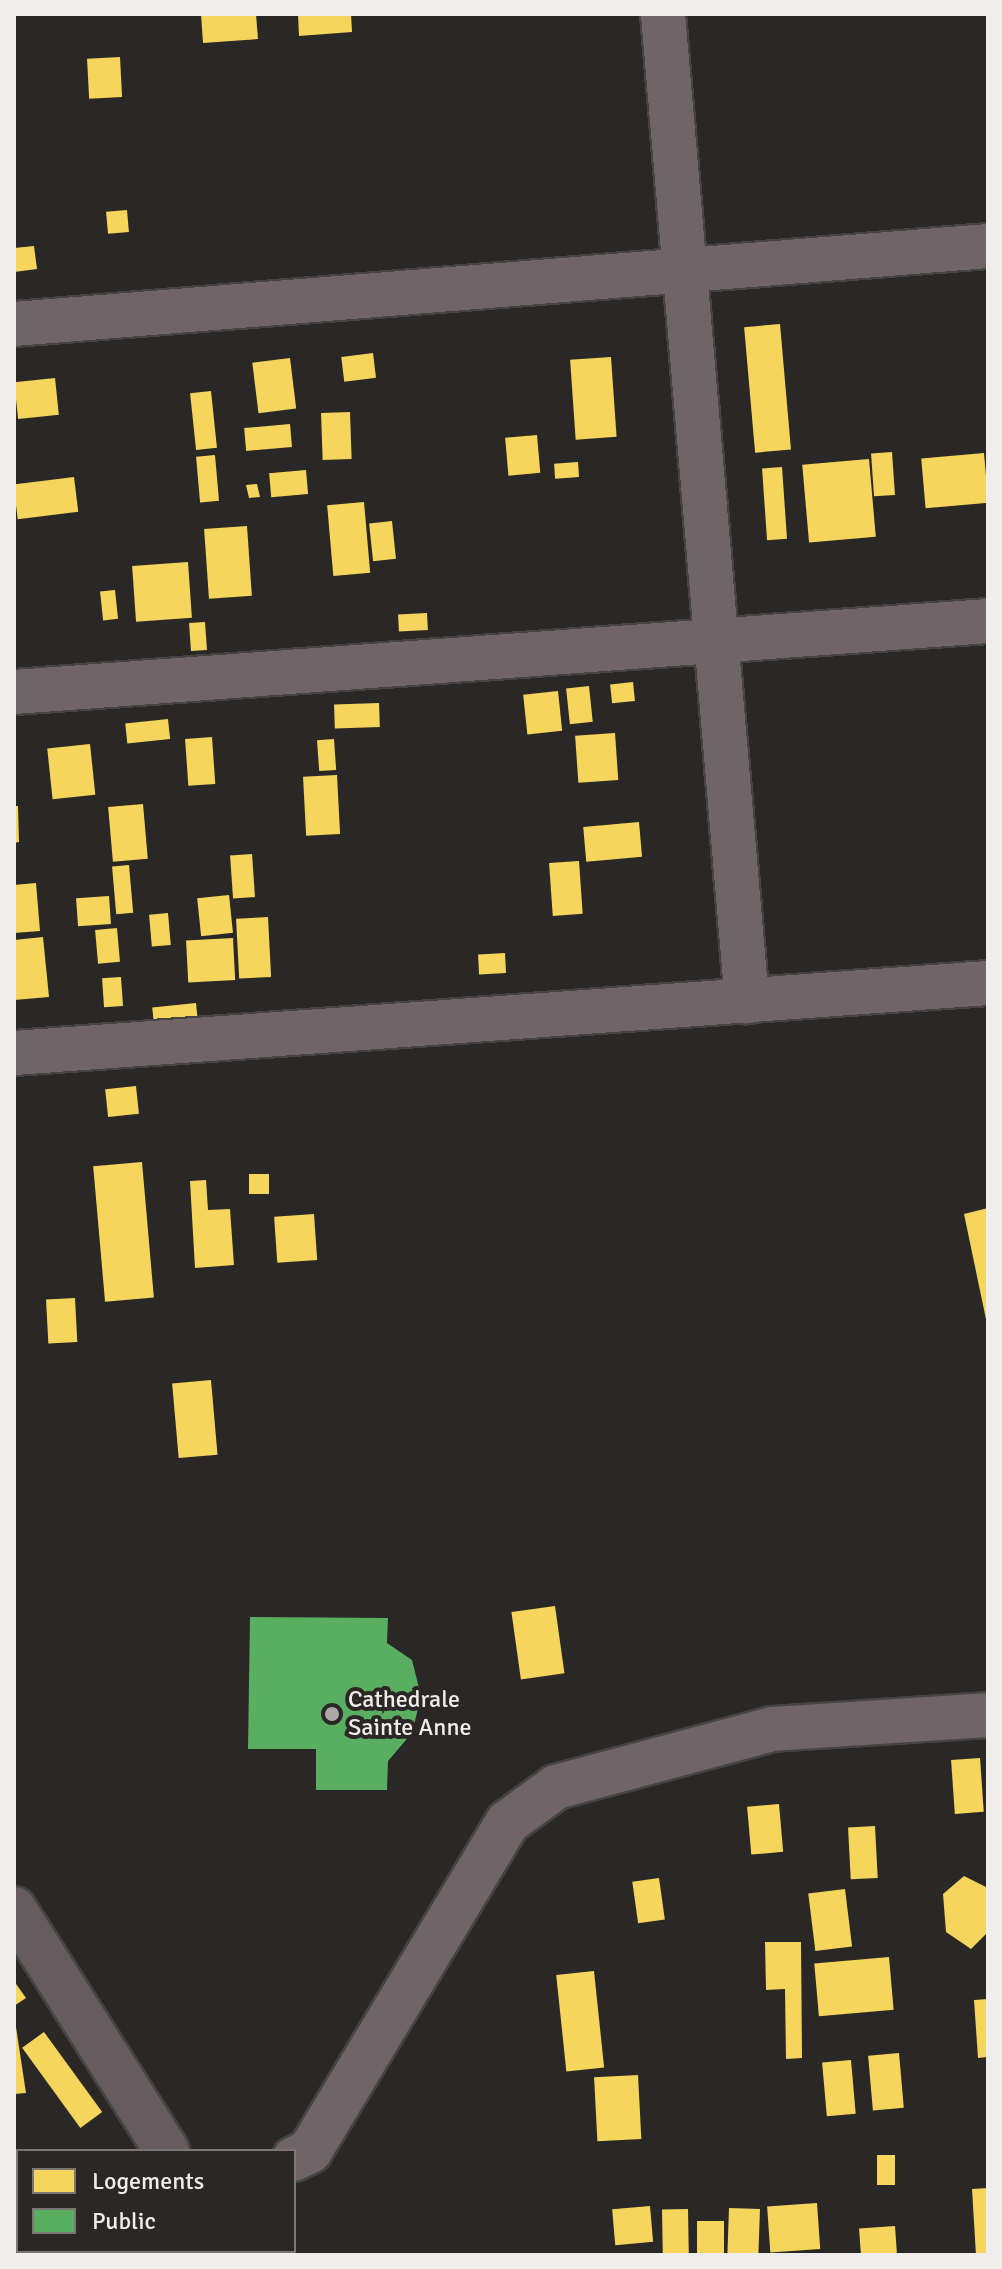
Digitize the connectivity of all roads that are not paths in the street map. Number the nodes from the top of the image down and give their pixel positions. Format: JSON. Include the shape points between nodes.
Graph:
{"nodes":[{"id":1,"x":663,"y":14,"type":"edge"},
{"id":2,"x":988,"y":246,"type":"edge"},
{"id":3,"x":684,"y":274,"type":"junction"},
{"id":4,"x":14,"y":324,"type":"edge"},
{"id":5,"x":988,"y":621,"type":"edge"},
{"id":6,"x":716,"y":638,"type":"junction"},
{"id":7,"x":14,"y":692,"type":"edge"},
{"id":8,"x":988,"y":983,"type":"edge"},
{"id":9,"x":747,"y":1001,"type":"junction"},
{"id":10,"x":14,"y":1053,"type":"edge"},
{"id":11,"x":988,"y":1715,"type":"edge"},
{"id":12,"x":14,"y":1909,"type":"edge"},
{"id":13,"x":166,"y":2149,"type":"edge"},
{"id":14,"x":296,"y":2158,"type":"edge"}],
"edges":[{"from":1,"to":3,"type":"street"},
{"from":2,"to":3,"type":"street"},
{"from":3,"to":4,"type":"street"},
{"from":3,"to":6,"type":"street"},
{"from":5,"to":6,"type":"street"},
{"from":6,"to":7,"type":"street"},
{"from":6,"to":9,"type":"street"},
{"from":8,"to":9,"type":"street"},
{"from":9,"to":10,"type":"street"},
{"from":11,"to":14,"type":"street","via":[[772,1729],[556,1787],[508,1822],[310,2151]]},
{"from":12,"to":13,"type":"main road"}]}
